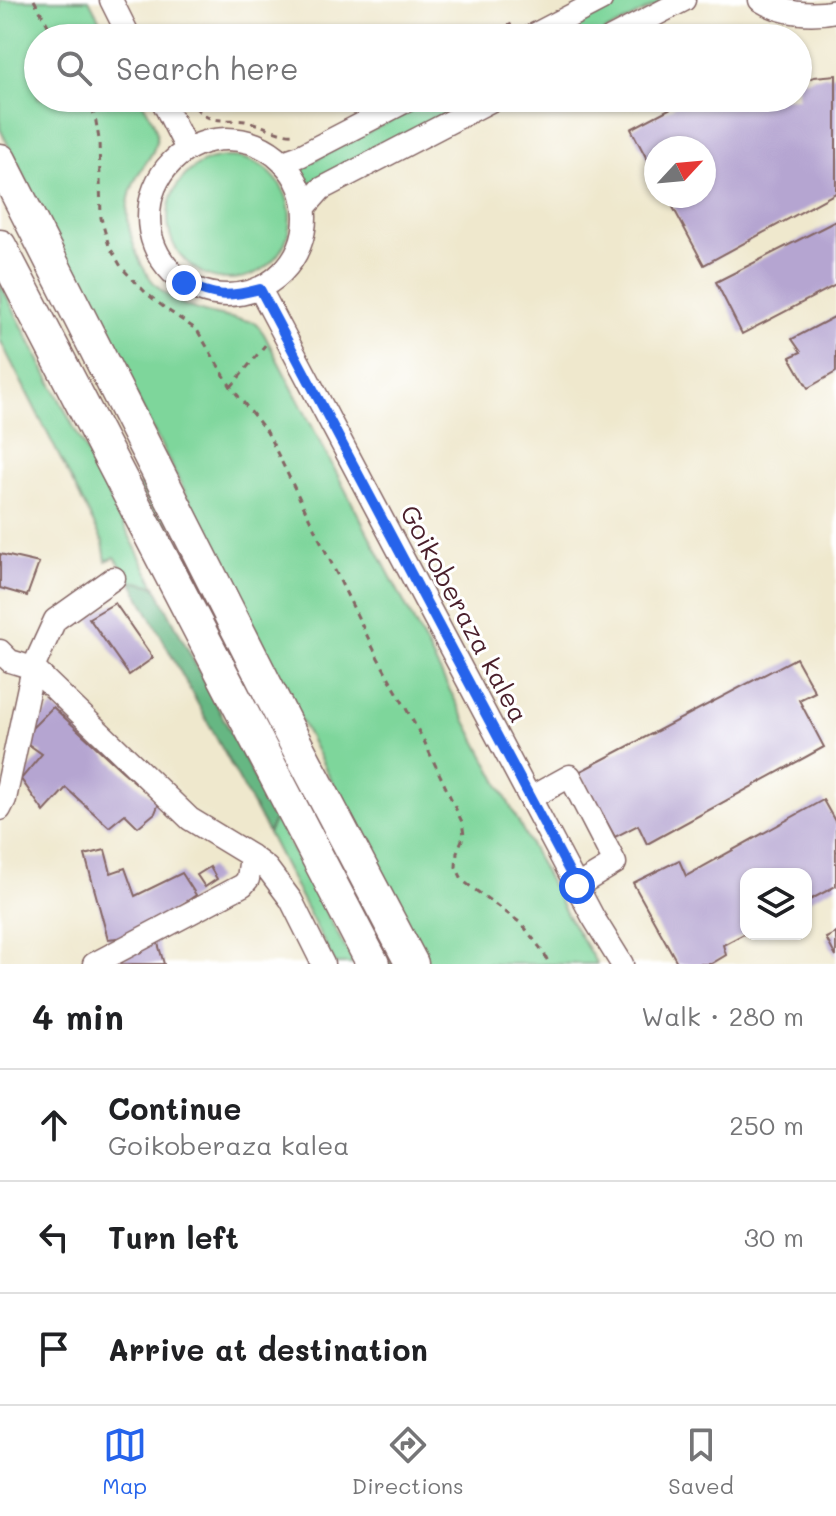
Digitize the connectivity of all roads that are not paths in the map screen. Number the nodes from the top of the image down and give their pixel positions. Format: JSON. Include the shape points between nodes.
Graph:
{"nodes":[{"id":1,"x":111,"y":0,"type":"edge"},
{"id":2,"x":601,"y":0,"type":"edge"},
{"id":3,"x":684,"y":0,"type":"edge"},
{"id":4,"x":760,"y":0,"type":"edge"},
{"id":5,"x":836,"y":11,"type":"edge"},
{"id":6,"x":123,"y":24,"type":"edge"},
{"id":7,"x":555,"y":24,"type":"edge"},
{"id":8,"x":638,"y":24,"type":"edge"},
{"id":9,"x":168,"y":112,"type":"edge"},
{"id":10,"x":385,"y":112,"type":"edge"},
{"id":11,"x":469,"y":112,"type":"edge"},
{"id":12,"x":187,"y":149,"type":"junction"},
{"id":13,"x":0,"y":160,"type":"edge"},
{"id":14,"x":283,"y":162,"type":"junction"},
{"id":15,"x":305,"y":207,"type":"junction"},
{"id":16,"x":0,"y":246,"type":"edge"},
{"id":17,"x":260,"y":289,"type":"junction"},
{"id":18,"x":114,"y":578,"type":"dead end"},
{"id":19,"x":3,"y":661,"type":"edge"},
{"id":20,"x":33,"y":668,"type":"junction"},
{"id":21,"x":530,"y":798,"type":"junction"},
{"id":22,"x":0,"y":809,"type":"edge"},
{"id":23,"x":251,"y":856,"type":"junction"},
{"id":24,"x":577,"y":886,"type":"junction"},
{"id":25,"x":94,"y":964,"type":"edge"},
{"id":26,"x":323,"y":964,"type":"edge"},
{"id":27,"x":373,"y":964,"type":"edge"},
{"id":28,"x":412,"y":964,"type":"edge"},
{"id":29,"x":622,"y":964,"type":"edge"}],
"edges":[{"from":1,"to":6,"type":"street"},
{"from":2,"to":7,"type":"street"},
{"from":3,"to":8,"type":"street"},
{"from":4,"to":5,"type":"street","via":[[799,14]]},
{"from":9,"to":12,"type":"street"},
{"from":10,"to":14,"type":"street"},
{"from":11,"to":15,"type":"street","via":[[321,189]]},
{"from":12,"to":14,"type":"street","via":[[237,139],[262,147]]},
{"from":12,"to":17,"type":"street","via":[[167,166],[153,189],[148,215],[152,242],[184,283],[209,294],[235,296]]},
{"from":13,"to":28,"type":"highway"},
{"from":14,"to":15,"type":"street"},
{"from":15,"to":17,"type":"street","via":[[296,255],[281,275]]},
{"from":16,"to":27,"type":"highway"},
{"from":17,"to":21,"type":"street","name":"Goikoberaza kalea"},
{"from":18,"to":20,"type":"street","via":[[55,620]]},
{"from":19,"to":20,"type":"street"},
{"from":20,"to":22,"type":"street"},
{"from":20,"to":23,"type":"street","via":[[190,819]]},
{"from":21,"to":24,"type":"street","name":"Goikoberaza kalea"},
{"from":21,"to":24,"type":"street","via":[[570,776],[615,863]]},
{"from":23,"to":25,"type":"street","via":[[243,885]]},
{"from":23,"to":26,"type":"street","via":[[291,900]]},
{"from":24,"to":29,"type":"street","name":"Goikoberaza kalea"}]}
